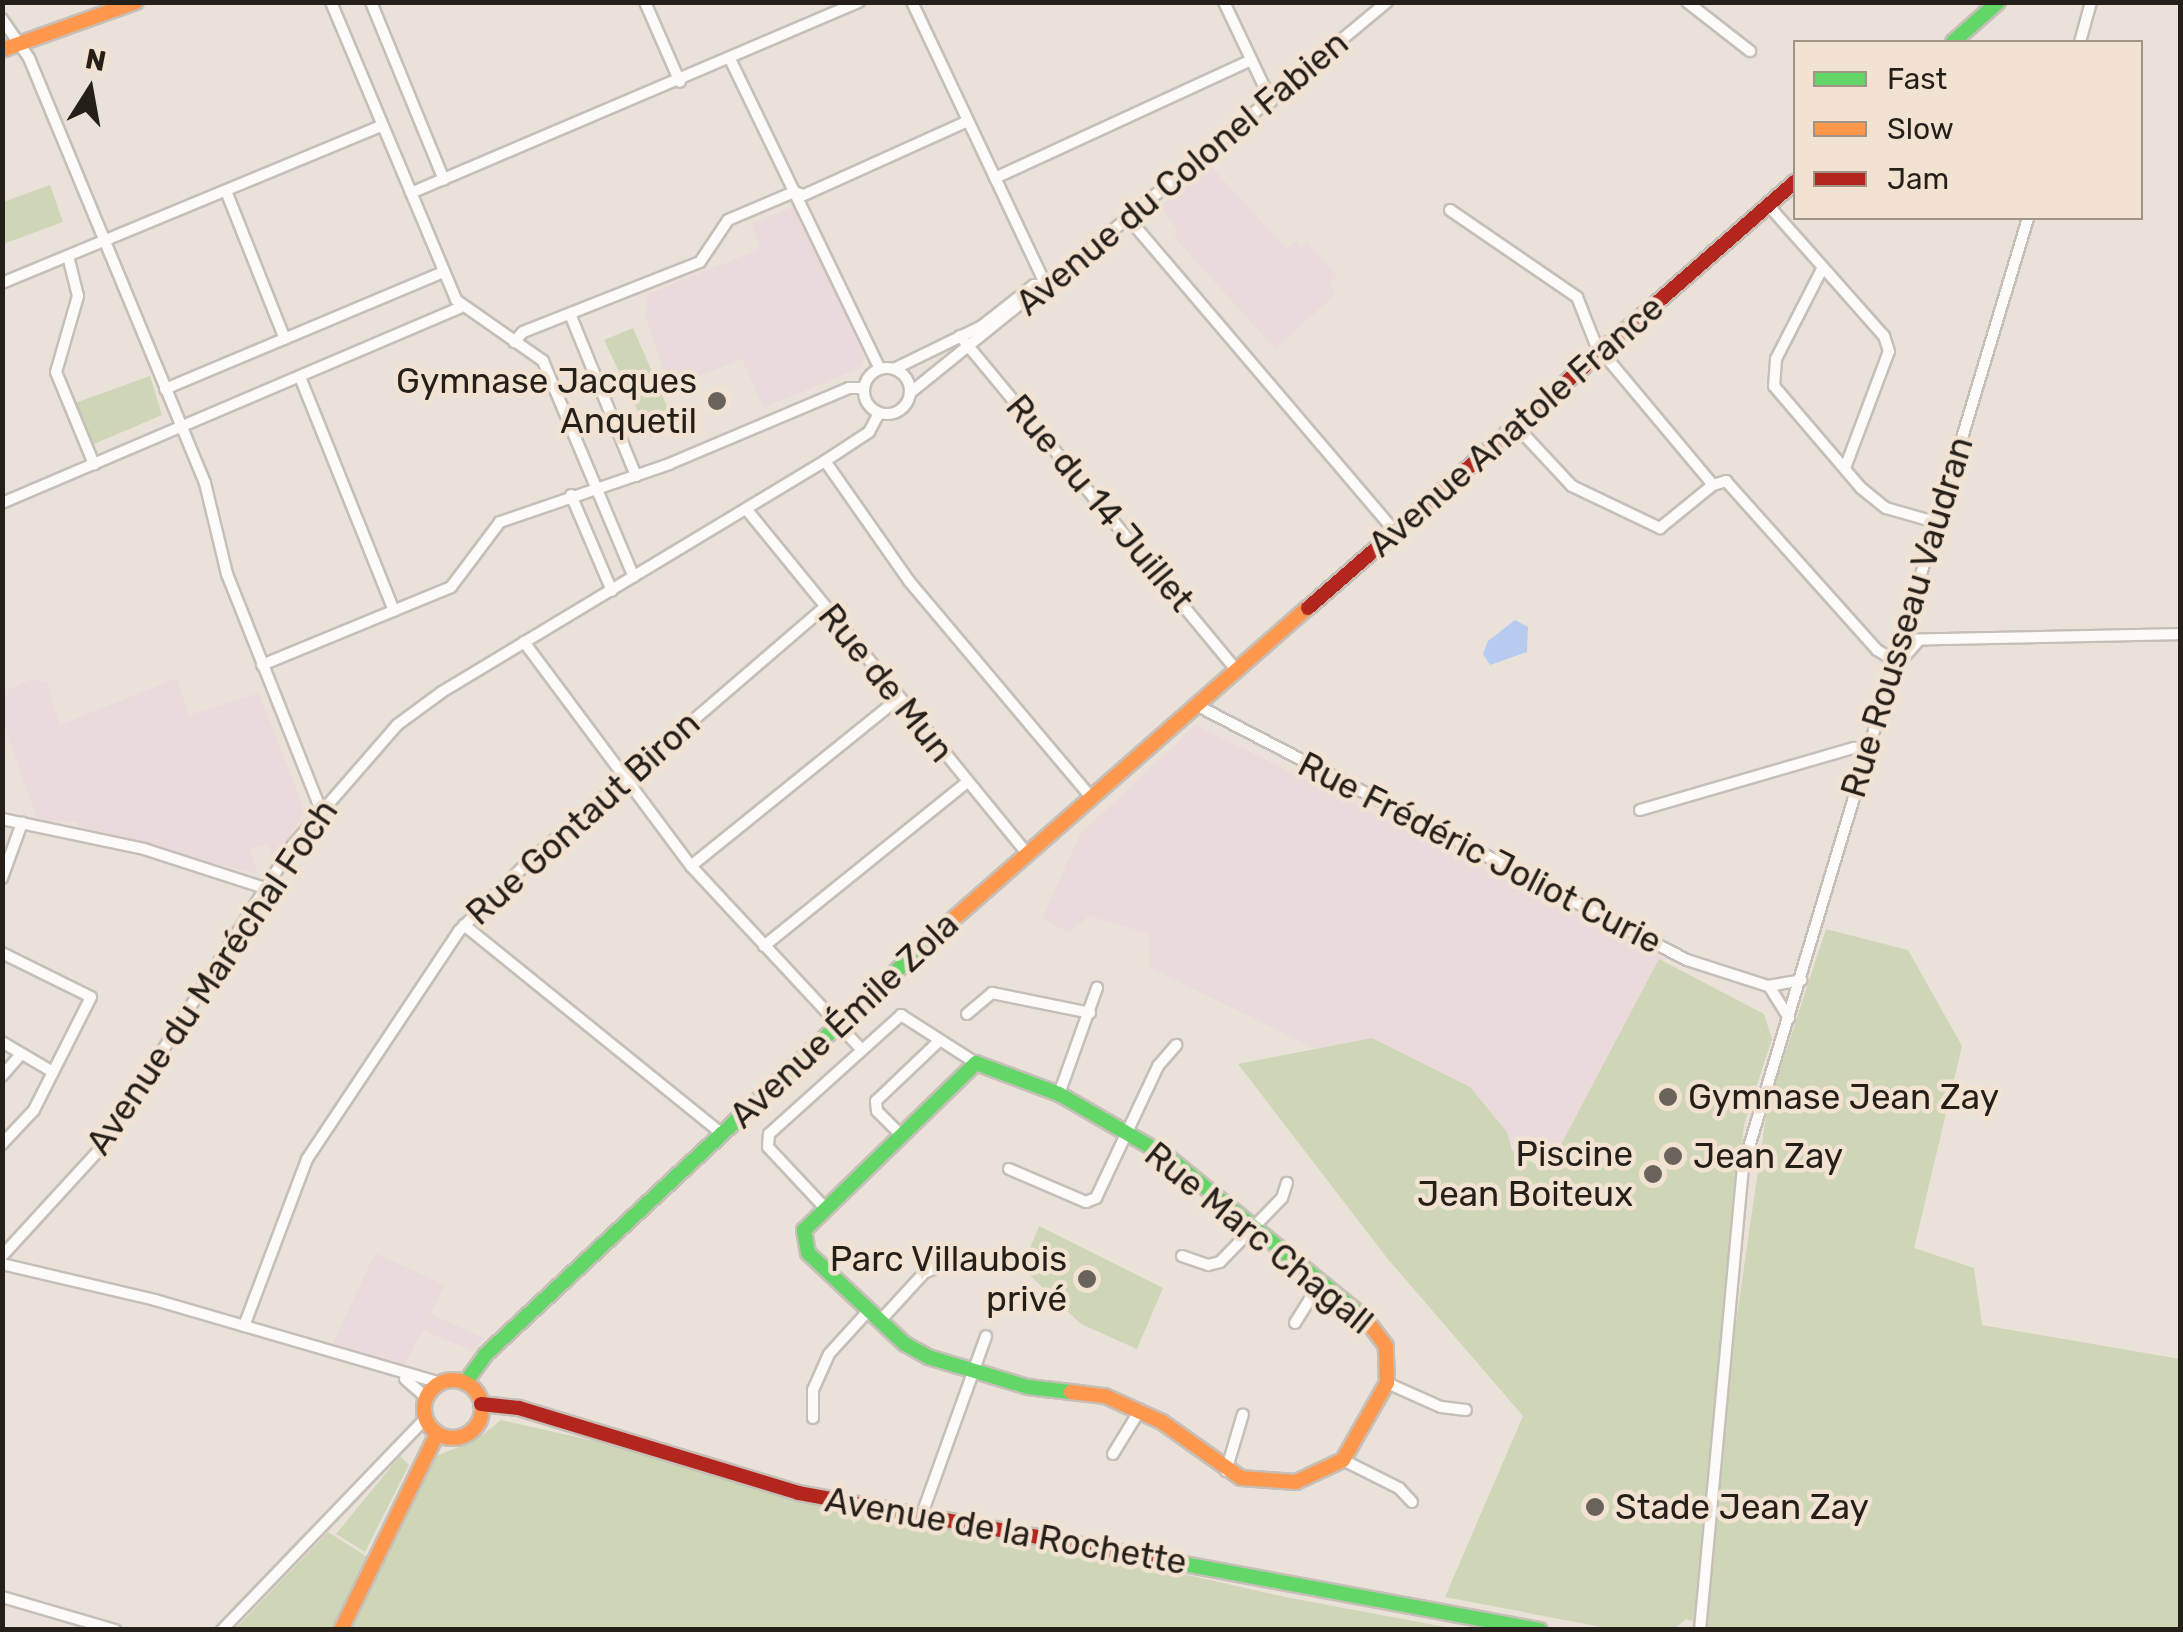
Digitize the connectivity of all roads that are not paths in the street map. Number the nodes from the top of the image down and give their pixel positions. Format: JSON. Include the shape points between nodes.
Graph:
{"nodes":[{"id":1,"x":136,"y":2,"type":"edge"},
{"id":2,"x":330,"y":2,"type":"edge"},
{"id":3,"x":371,"y":2,"type":"edge"},
{"id":4,"x":645,"y":2,"type":"edge"},
{"id":5,"x":859,"y":2,"type":"edge"},
{"id":6,"x":912,"y":2,"type":"edge"},
{"id":7,"x":1224,"y":2,"type":"edge"},
{"id":8,"x":1387,"y":2,"type":"edge"},
{"id":9,"x":1686,"y":2,"type":"edge"},
{"id":10,"x":1998,"y":2,"type":"edge"},
{"id":11,"x":2092,"y":2,"type":"edge"},
{"id":12,"x":2,"y":19,"type":"edge"},
{"id":13,"x":1955,"y":40,"type":"edge"},
{"id":14,"x":2081,"y":40,"type":"edge"},
{"id":15,"x":19,"y":44,"type":"junction"},
{"id":16,"x":2,"y":50,"type":"edge"},
{"id":17,"x":1750,"y":50,"type":"dead end"},
{"id":18,"x":731,"y":60,"type":"junction"},
{"id":19,"x":1251,"y":60,"type":"junction"},
{"id":20,"x":680,"y":82,"type":"junction"},
{"id":21,"x":1271,"y":101,"type":"junction"},
{"id":22,"x":966,"y":122,"type":"junction"},
{"id":23,"x":382,"y":125,"type":"junction"},
{"id":24,"x":995,"y":178,"type":"junction"},
{"id":25,"x":444,"y":180,"type":"junction"},
{"id":26,"x":1793,"y":184,"type":"edge"},
{"id":27,"x":226,"y":191,"type":"junction"},
{"id":28,"x":794,"y":192,"type":"junction"},
{"id":29,"x":411,"y":193,"type":"junction"},
{"id":30,"x":1768,"y":205,"type":"junction"},
{"id":31,"x":1450,"y":210,"type":"dead end"},
{"id":32,"x":1129,"y":219,"type":"junction"},
{"id":33,"x":2027,"y":220,"type":"edge"},
{"id":34,"x":102,"y":242,"type":"junction"},
{"id":35,"x":68,"y":256,"type":"junction"},
{"id":36,"x":1822,"y":269,"type":"junction"},
{"id":37,"x":444,"y":272,"type":"junction"},
{"id":38,"x":2,"y":283,"type":"edge"},
{"id":39,"x":1044,"y":286,"type":"junction"},
{"id":40,"x":460,"y":308,"type":"junction"},
{"id":41,"x":570,"y":314,"type":"junction"},
{"id":42,"x":538,"y":328,"type":"junction"},
{"id":43,"x":960,"y":336,"type":"junction"},
{"id":44,"x":285,"y":339,"type":"junction"},
{"id":45,"x":514,"y":342,"type":"junction"},
{"id":46,"x":974,"y":345,"type":"junction"},
{"id":47,"x":1602,"y":351,"type":"junction"},
{"id":48,"x":530,"y":352,"type":"junction"},
{"id":49,"x":880,"y":368,"type":"junction"},
{"id":50,"x":894,"y":369,"type":"junction"},
{"id":51,"x":300,"y":377,"type":"junction"},
{"id":52,"x":864,"y":388,"type":"junction"},
{"id":53,"x":166,"y":390,"type":"junction"},
{"id":54,"x":910,"y":393,"type":"junction"},
{"id":55,"x":880,"y":413,"type":"junction"},
{"id":56,"x":181,"y":426,"type":"junction"},
{"id":57,"x":1516,"y":426,"type":"junction"},
{"id":58,"x":825,"y":461,"type":"junction"},
{"id":59,"x":94,"y":464,"type":"junction"},
{"id":60,"x":1845,"y":468,"type":"junction"},
{"id":61,"x":636,"y":476,"type":"junction"},
{"id":62,"x":1713,"y":485,"type":"junction"},
{"id":63,"x":595,"y":486,"type":"junction"},
{"id":64,"x":572,"y":495,"type":"junction"},
{"id":65,"x":2,"y":502,"type":"edge"},
{"id":66,"x":747,"y":510,"type":"junction"},
{"id":67,"x":1936,"y":522,"type":"junction"},
{"id":68,"x":1395,"y":531,"type":"junction"},
{"id":69,"x":634,"y":577,"type":"junction"},
{"id":70,"x":612,"y":592,"type":"junction"},
{"id":71,"x":824,"y":608,"type":"junction"},
{"id":72,"x":394,"y":611,"type":"junction"},
{"id":73,"x":2180,"y":634,"type":"edge"},
{"id":74,"x":1901,"y":640,"type":"junction"},
{"id":75,"x":1919,"y":640,"type":"junction"},
{"id":76,"x":524,"y":642,"type":"junction"},
{"id":77,"x":1894,"y":661,"type":"junction"},
{"id":78,"x":262,"y":665,"type":"junction"},
{"id":79,"x":1237,"y":671,"type":"junction"},
{"id":80,"x":898,"y":699,"type":"junction"},
{"id":81,"x":1198,"y":706,"type":"junction"},
{"id":82,"x":1868,"y":750,"type":"junction"},
{"id":83,"x":967,"y":782,"type":"junction"},
{"id":84,"x":625,"y":784,"type":"junction"},
{"id":85,"x":1092,"y":798,"type":"junction"},
{"id":86,"x":320,"y":808,"type":"junction"},
{"id":87,"x":1640,"y":810,"type":"dead end"},
{"id":88,"x":2,"y":819,"type":"edge"},
{"id":89,"x":22,"y":824,"type":"junction"},
{"id":90,"x":1028,"y":854,"type":"junction"},
{"id":91,"x":692,"y":866,"type":"junction"},
{"id":92,"x":2,"y":878,"type":"edge"},
{"id":93,"x":264,"y":888,"type":"junction"},
{"id":94,"x":464,"y":924,"type":"junction"},
{"id":95,"x":764,"y":946,"type":"junction"},
{"id":96,"x":2,"y":954,"type":"edge"},
{"id":97,"x":1801,"y":980,"type":"junction"},
{"id":98,"x":1768,"y":986,"type":"junction"},
{"id":99,"x":1097,"y":988,"type":"dead end"},
{"id":100,"x":1090,"y":1013,"type":"junction"},
{"id":101,"x":967,"y":1014,"type":"dead end"},
{"id":102,"x":1789,"y":1018,"type":"junction"},
{"id":103,"x":838,"y":1024,"type":"junction"},
{"id":104,"x":2,"y":1042,"type":"edge"},
{"id":105,"x":937,"y":1043,"type":"junction"},
{"id":106,"x":1176,"y":1045,"type":"dead end"},
{"id":107,"x":862,"y":1050,"type":"junction"},
{"id":108,"x":21,"y":1054,"type":"junction"},
{"id":109,"x":976,"y":1063,"type":"junction"},
{"id":110,"x":53,"y":1072,"type":"junction"},
{"id":111,"x":2,"y":1076,"type":"edge"},
{"id":112,"x":1059,"y":1094,"type":"junction"},
{"id":113,"x":1127,"y":1132,"type":"junction"},
{"id":114,"x":721,"y":1133,"type":"junction"},
{"id":115,"x":902,"y":1136,"type":"junction"},
{"id":116,"x":2,"y":1144,"type":"edge"},
{"id":117,"x":1009,"y":1169,"type":"dead end"},
{"id":118,"x":1287,"y":1182,"type":"dead end"},
{"id":119,"x":825,"y":1208,"type":"junction"},
{"id":120,"x":1252,"y":1230,"type":"junction"},
{"id":121,"x":2,"y":1256,"type":"edge"},
{"id":122,"x":1182,"y":1256,"type":"dead end"},
{"id":123,"x":2,"y":1264,"type":"edge"},
{"id":124,"x":943,"y":1265,"type":"dead end"},
{"id":125,"x":1320,"y":1283,"type":"junction"},
{"id":126,"x":874,"y":1315,"type":"junction"},
{"id":127,"x":1296,"y":1323,"type":"dead end"},
{"id":128,"x":244,"y":1326,"type":"junction"},
{"id":129,"x":986,"y":1336,"type":"dead end"},
{"id":130,"x":974,"y":1370,"type":"junction"},
{"id":131,"x":400,"y":1376,"type":"junction"},
{"id":132,"x":1387,"y":1383,"type":"junction"},
{"id":133,"x":440,"y":1384,"type":"junction"},
{"id":134,"x":466,"y":1384,"type":"junction"},
{"id":135,"x":426,"y":1397,"type":"junction"},
{"id":136,"x":481,"y":1404,"type":"junction"},
{"id":137,"x":1140,"y":1410,"type":"junction"},
{"id":138,"x":1466,"y":1410,"type":"dead end"},
{"id":139,"x":1244,"y":1414,"type":"dead end"},
{"id":140,"x":425,"y":1418,"type":"junction"},
{"id":141,"x":814,"y":1418,"type":"dead end"},
{"id":142,"x":437,"y":1434,"type":"junction"},
{"id":143,"x":1112,"y":1454,"type":"dead end"},
{"id":144,"x":1343,"y":1460,"type":"junction"},
{"id":145,"x":1226,"y":1471,"type":"junction"},
{"id":146,"x":1412,"y":1502,"type":"dead end"},
{"id":147,"x":922,"y":1514,"type":"junction"},
{"id":148,"x":2,"y":1597,"type":"edge"},
{"id":149,"x":115,"y":1630,"type":"edge"},
{"id":150,"x":222,"y":1630,"type":"edge"},
{"id":151,"x":341,"y":1630,"type":"edge"},
{"id":152,"x":1540,"y":1630,"type":"edge"},
{"id":153,"x":1700,"y":1630,"type":"edge"}],
"edges":[{"from":1,"to":15,"type":"main road"},
{"from":2,"to":23,"type":"street"},
{"from":3,"to":25,"type":"street"},
{"from":4,"to":20,"type":"street"},
{"from":5,"to":18,"type":"street"},
{"from":6,"to":22,"type":"street"},
{"from":7,"to":19,"type":"street"},
{"from":8,"to":21,"type":"street","name":"Avenue du Colonel Fabien"},
{"from":9,"to":17,"type":"street"},
{"from":10,"to":13,"type":"main road"},
{"from":11,"to":14,"type":"street"},
{"from":12,"to":15,"type":"street"},
{"from":15,"to":16,"type":"main road"},
{"from":15,"to":34,"type":"street"},
{"from":18,"to":20,"type":"street"},
{"from":18,"to":28,"type":"street"},
{"from":19,"to":21,"type":"street"},
{"from":19,"to":24,"type":"street"},
{"from":20,"to":25,"type":"street"},
{"from":21,"to":32,"type":"street","name":"Avenue du Colonel Fabien"},
{"from":22,"to":24,"type":"street"},
{"from":22,"to":28,"type":"street","via":[[804,195]]},
{"from":23,"to":27,"type":"street"},
{"from":23,"to":29,"type":"street"},
{"from":24,"to":39,"type":"street"},
{"from":25,"to":29,"type":"street"},
{"from":26,"to":30,"type":"main road","name":"Avenue Anatole France"},
{"from":27,"to":34,"type":"street"},
{"from":27,"to":44,"type":"street"},
{"from":28,"to":41,"type":"street","via":[[728,220],[700,262]]},
{"from":28,"to":49,"type":"street"},
{"from":29,"to":37,"type":"street"},
{"from":30,"to":36,"type":"street"},
{"from":30,"to":47,"type":"main road","name":"Avenue Anatole France"},
{"from":31,"to":47,"type":"street","via":[[1577,297]]},
{"from":32,"to":39,"type":"street","name":"Avenue du Colonel Fabien"},
{"from":32,"to":68,"type":"street"},
{"from":33,"to":67,"type":"street","name":"Rue Rousseau Vaudran"},
{"from":34,"to":35,"type":"street"},
{"from":34,"to":53,"type":"street"},
{"from":35,"to":38,"type":"street"},
{"from":35,"to":59,"type":"street","via":[[78,296],[56,372]]},
{"from":36,"to":60,"type":"street","via":[[1884,336],[1889,351]]},
{"from":36,"to":60,"type":"street","via":[[1771,373],[1779,396]]},
{"from":37,"to":40,"type":"street"},
{"from":37,"to":44,"type":"street"},
{"from":39,"to":43,"type":"street","via":[[1034,285]]},
{"from":39,"to":46,"type":"street","name":"Avenue du Colonel Fabien"},
{"from":40,"to":45,"type":"street"},
{"from":40,"to":51,"type":"street"},
{"from":41,"to":42,"type":"street"},
{"from":41,"to":61,"type":"street"},
{"from":42,"to":45,"type":"street"},
{"from":42,"to":48,"type":"street"},
{"from":43,"to":46,"type":"street","name":"Rue du 14 Juillet"},
{"from":43,"to":50,"type":"street"},
{"from":44,"to":53,"type":"street"},
{"from":45,"to":48,"type":"street"},
{"from":46,"to":54,"type":"street"},
{"from":46,"to":79,"type":"street","name":"Rue du 14 Juillet"},
{"from":47,"to":57,"type":"main road","name":"Avenue Anatole France"},
{"from":47,"to":62,"type":"street"},
{"from":48,"to":63,"type":"street","via":[[543,361]]},
{"from":49,"to":50,"type":"street"},
{"from":49,"to":52,"type":"street"},
{"from":50,"to":54,"type":"street"},
{"from":51,"to":56,"type":"street"},
{"from":51,"to":72,"type":"street"},
{"from":52,"to":55,"type":"street","via":[[869,406]]},
{"from":52,"to":61,"type":"street","via":[[849,388]]},
{"from":53,"to":56,"type":"street"},
{"from":54,"to":55,"type":"street","via":[[900,410]]},
{"from":55,"to":58,"type":"street","name":"Avenue du Maréchal Foch","via":[[868,432]]},
{"from":56,"to":59,"type":"street"},
{"from":56,"to":78,"type":"street"},
{"from":57,"to":62,"type":"street","via":[[1572,486],[1660,528]]},
{"from":57,"to":68,"type":"main road","name":"Avenue Anatole France"},
{"from":58,"to":66,"type":"street","name":"Avenue du Maréchal Foch"},
{"from":58,"to":85,"type":"street","via":[[910,581]]},
{"from":59,"to":65,"type":"street"},
{"from":60,"to":67,"type":"street","via":[[1886,508]]},
{"from":61,"to":63,"type":"street"},
{"from":62,"to":77,"type":"street","via":[[1726,481]]},
{"from":63,"to":64,"type":"street"},
{"from":63,"to":69,"type":"street"},
{"from":64,"to":70,"type":"street"},
{"from":64,"to":72,"type":"street","via":[[500,522],[463,578]]},
{"from":66,"to":69,"type":"street","name":"Avenue du Maréchal Foch"},
{"from":66,"to":71,"type":"street","name":"Rue de Mun"},
{"from":67,"to":74,"type":"street","name":"Rue Rousseau Vaudran"},
{"from":68,"to":79,"type":"main road","name":"Avenue Anatole France"},
{"from":69,"to":70,"type":"street","name":"Avenue du Maréchal Foch"},
{"from":70,"to":76,"type":"street","name":"Avenue du Maréchal Foch"},
{"from":71,"to":80,"type":"street","name":"Rue de Mun"},
{"from":71,"to":84,"type":"street","name":"Rue Gontaut Biron"},
{"from":72,"to":78,"type":"street"},
{"from":73,"to":75,"type":"street"},
{"from":74,"to":75,"type":"street"},
{"from":74,"to":77,"type":"street","name":"Rue Rousseau Vaudran"},
{"from":75,"to":77,"type":"street","via":[[1906,662]]},
{"from":76,"to":84,"type":"street"},
{"from":76,"to":86,"type":"street","name":"Avenue du Maréchal Foch","via":[[398,725]]},
{"from":77,"to":82,"type":"street","name":"Rue Rousseau Vaudran"},
{"from":78,"to":86,"type":"street"},
{"from":79,"to":81,"type":"main road","name":"Avenue Émile Zola"},
{"from":80,"to":83,"type":"street","name":"Rue de Mun"},
{"from":80,"to":91,"type":"street"},
{"from":81,"to":85,"type":"main road","name":"Avenue Émile Zola"},
{"from":81,"to":98,"type":"street","name":"Rue Frédéric Joliot Curie","via":[[1688,960]]},
{"from":82,"to":87,"type":"street","via":[[1854,748]]},
{"from":82,"to":97,"type":"street","name":"Rue Rousseau Vaudran"},
{"from":83,"to":90,"type":"street","name":"Rue de Mun"},
{"from":83,"to":95,"type":"street"},
{"from":84,"to":91,"type":"street"},
{"from":84,"to":94,"type":"street","name":"Rue Gontaut Biron","via":[[524,865]]},
{"from":85,"to":90,"type":"main road","name":"Avenue Émile Zola"},
{"from":86,"to":93,"type":"street","name":"Avenue du Maréchal Foch"},
{"from":88,"to":89,"type":"street"},
{"from":89,"to":92,"type":"street"},
{"from":89,"to":93,"type":"street","via":[[144,849]]},
{"from":90,"to":103,"type":"main road","name":"Avenue Émile Zola"},
{"from":91,"to":95,"type":"street"},
{"from":93,"to":121,"type":"street","name":"Avenue du Maréchal Foch","via":[[100,1149]]},
{"from":94,"to":114,"type":"street"},
{"from":94,"to":128,"type":"street","name":"Rue Gontaut Biron","via":[[307,1159]]},
{"from":95,"to":103,"type":"street"},
{"from":96,"to":110,"type":"street","via":[[90,998]]},
{"from":97,"to":98,"type":"street","name":"Rue Frédéric Joliot Curie"},
{"from":97,"to":102,"type":"street","name":"Rue Rousseau Vaudran"},
{"from":98,"to":102,"type":"street"},
{"from":99,"to":100,"type":"street"},
{"from":100,"to":101,"type":"street","via":[[992,993],[980,996]]},
{"from":100,"to":112,"type":"street"},
{"from":102,"to":153,"type":"street","name":"Rue Rousseau Vaudran","via":[[1743,1168]]},
{"from":103,"to":107,"type":"street"},
{"from":103,"to":114,"type":"main road","name":"Avenue Émile Zola"},
{"from":104,"to":108,"type":"street"},
{"from":105,"to":107,"type":"street","name":"Rue Marc Chagall","via":[[901,1015]]},
{"from":105,"to":109,"type":"street","name":"Rue Marc Chagall"},
{"from":105,"to":115,"type":"street","via":[[876,1101]]},
{"from":106,"to":113,"type":"street","via":[[1158,1066]]},
{"from":107,"to":119,"type":"street","via":[[769,1134],[768,1147]]},
{"from":108,"to":110,"type":"street"},
{"from":108,"to":111,"type":"street"},
{"from":109,"to":112,"type":"main road","name":"Rue Marc Chagall"},
{"from":109,"to":115,"type":"main road"},
{"from":110,"to":116,"type":"street","via":[[34,1110]]},
{"from":112,"to":113,"type":"main road","name":"Rue Marc Chagall"},
{"from":113,"to":117,"type":"street","via":[[1092,1201]]},
{"from":113,"to":120,"type":"main road","name":"Rue Marc Chagall","via":[[1168,1157]]},
{"from":114,"to":134,"type":"main road","name":"Avenue Émile Zola","via":[[475,1364]]},
{"from":115,"to":119,"type":"main road"},
{"from":118,"to":120,"type":"street","via":[[1282,1198]]},
{"from":119,"to":126,"type":"main road","via":[[804,1230],[804,1248]]},
{"from":120,"to":122,"type":"street","via":[[1213,1264]]},
{"from":120,"to":125,"type":"main road","name":"Rue Marc Chagall"},
{"from":123,"to":128,"type":"street"},
{"from":124,"to":126,"type":"street"},
{"from":125,"to":127,"type":"street"},
{"from":125,"to":132,"type":"main road","name":"Rue Marc Chagall","via":[[1376,1326],[1386,1346]]},
{"from":126,"to":130,"type":"main road","via":[[928,1357]]},
{"from":126,"to":141,"type":"street","via":[[828,1354],[813,1390]]},
{"from":128,"to":131,"type":"street"},
{"from":129,"to":130,"type":"street"},
{"from":130,"to":137,"type":"main road","via":[[1028,1388],[1105,1396]]},
{"from":130,"to":147,"type":"street"},
{"from":131,"to":133,"type":"street"},
{"from":131,"to":135,"type":"street"},
{"from":132,"to":138,"type":"street","via":[[1441,1407]]},
{"from":132,"to":144,"type":"main road","name":"Rue Marc Chagall"},
{"from":133,"to":134,"type":"main road"},
{"from":133,"to":135,"type":"main road"},
{"from":134,"to":136,"type":"main road"},
{"from":135,"to":140,"type":"main road"},
{"from":136,"to":142,"type":"main road","via":[[469,1433]]},
{"from":136,"to":147,"type":"main road","name":"Avenue de la Rochette","via":[[519,1408],[798,1494]]},
{"from":137,"to":143,"type":"street"},
{"from":137,"to":145,"type":"main road"},
{"from":139,"to":145,"type":"street"},
{"from":140,"to":142,"type":"main road"},
{"from":140,"to":150,"type":"street"},
{"from":142,"to":151,"type":"main road"},
{"from":144,"to":145,"type":"main road","via":[[1279,1483]]},
{"from":144,"to":146,"type":"street","via":[[1399,1488]]},
{"from":147,"to":152,"type":"main road","name":"Avenue de la Rochette"},
{"from":148,"to":149,"type":"street"}]}
